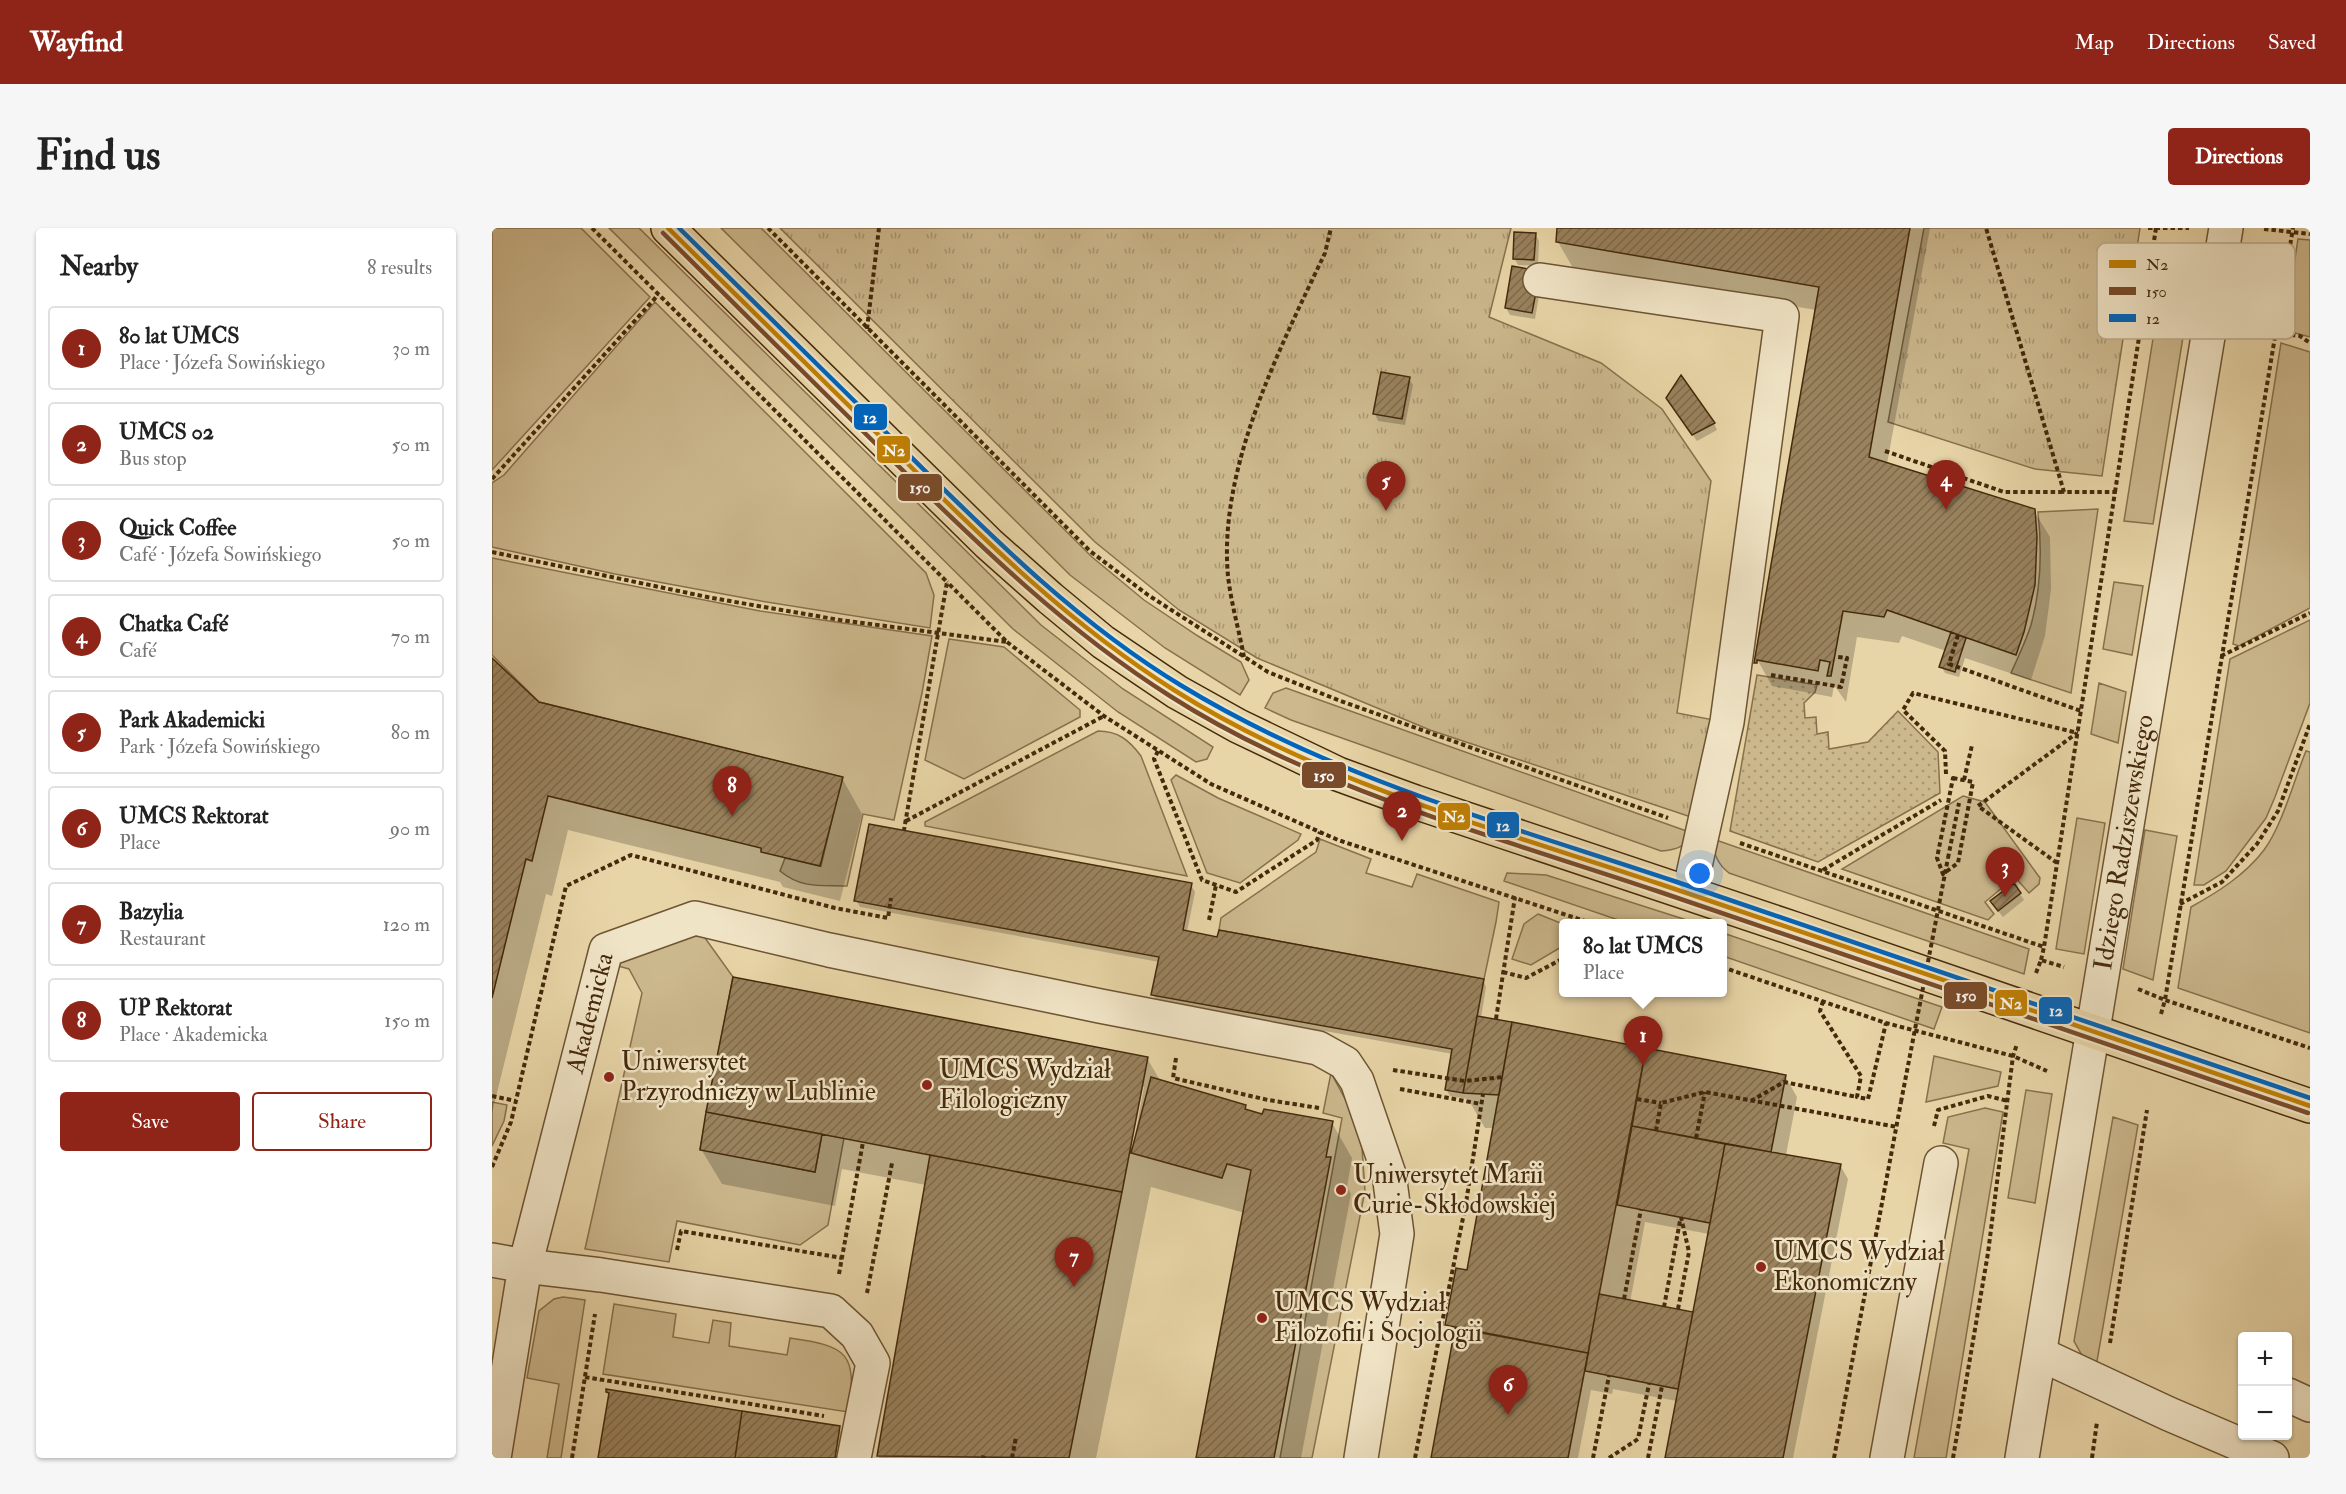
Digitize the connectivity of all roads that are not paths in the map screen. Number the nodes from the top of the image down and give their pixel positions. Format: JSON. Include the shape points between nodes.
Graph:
{"nodes":[{"id":1,"x":668,"y":228,"type":"edge"},
{"id":2,"x":2226,"y":228,"type":"edge"},
{"id":3,"x":2223,"y":243,"type":"edge"},
{"id":4,"x":1540,"y":280,"type":"dead end"},
{"id":5,"x":2207,"y":339,"type":"edge"},
{"id":6,"x":1689,"y":893,"type":"junction"},
{"id":7,"x":2092,"y":1031,"type":"junction"},
{"id":8,"x":2310,"y":1106,"type":"edge"},
{"id":9,"x":1941,"y":1162,"type":"road end"},
{"id":10,"x":492,"y":1260,"type":"edge"},
{"id":11,"x":525,"y":1266,"type":"junction"},
{"id":12,"x":2040,"y":1354,"type":"junction"},
{"id":13,"x":2292,"y":1397,"type":"edge"},
{"id":14,"x":2310,"y":1405,"type":"edge"},
{"id":15,"x":494,"y":1458,"type":"edge"},
{"id":16,"x":854,"y":1458,"type":"edge"},
{"id":17,"x":1361,"y":1458,"type":"edge"},
{"id":18,"x":1887,"y":1458,"type":"edge"},
{"id":19,"x":2022,"y":1458,"type":"edge"},
{"id":20,"x":2272,"y":1458,"type":"edge"}],
"edges":[{"from":1,"to":6,"type":"main road","via":[[989,544],[1103,642],[1177,692],[1274,745],[1338,774]]},
{"from":2,"to":3,"type":"street","name":"Idziego Radziszewskiego"},
{"from":4,"to":6,"type":"street","via":[[1782,316],[1727,722]]},
{"from":5,"to":7,"type":"street","name":"Idziego Radziszewskiego"},
{"from":6,"to":7,"type":"main road"},
{"from":7,"to":8,"type":"main road"},
{"from":7,"to":12,"type":"street","name":"Idziego Radziszewskiego"},
{"from":9,"to":18,"type":"street"},
{"from":10,"to":11,"type":"street"},
{"from":11,"to":15,"type":"street","name":"Akademicka"},
{"from":11,"to":16,"type":"street","via":[[831,1311],[857,1335],[873,1363]]},
{"from":11,"to":17,"type":"street","name":"Akademicka","via":[[606,950],[695,918],[829,950],[1318,1048],[1370,1075],[1398,1234]]},
{"from":12,"to":19,"type":"street","name":"Idziego Radziszewskiego"},
{"from":12,"to":20,"type":"street"},
{"from":13,"to":14,"type":"street"}]}
